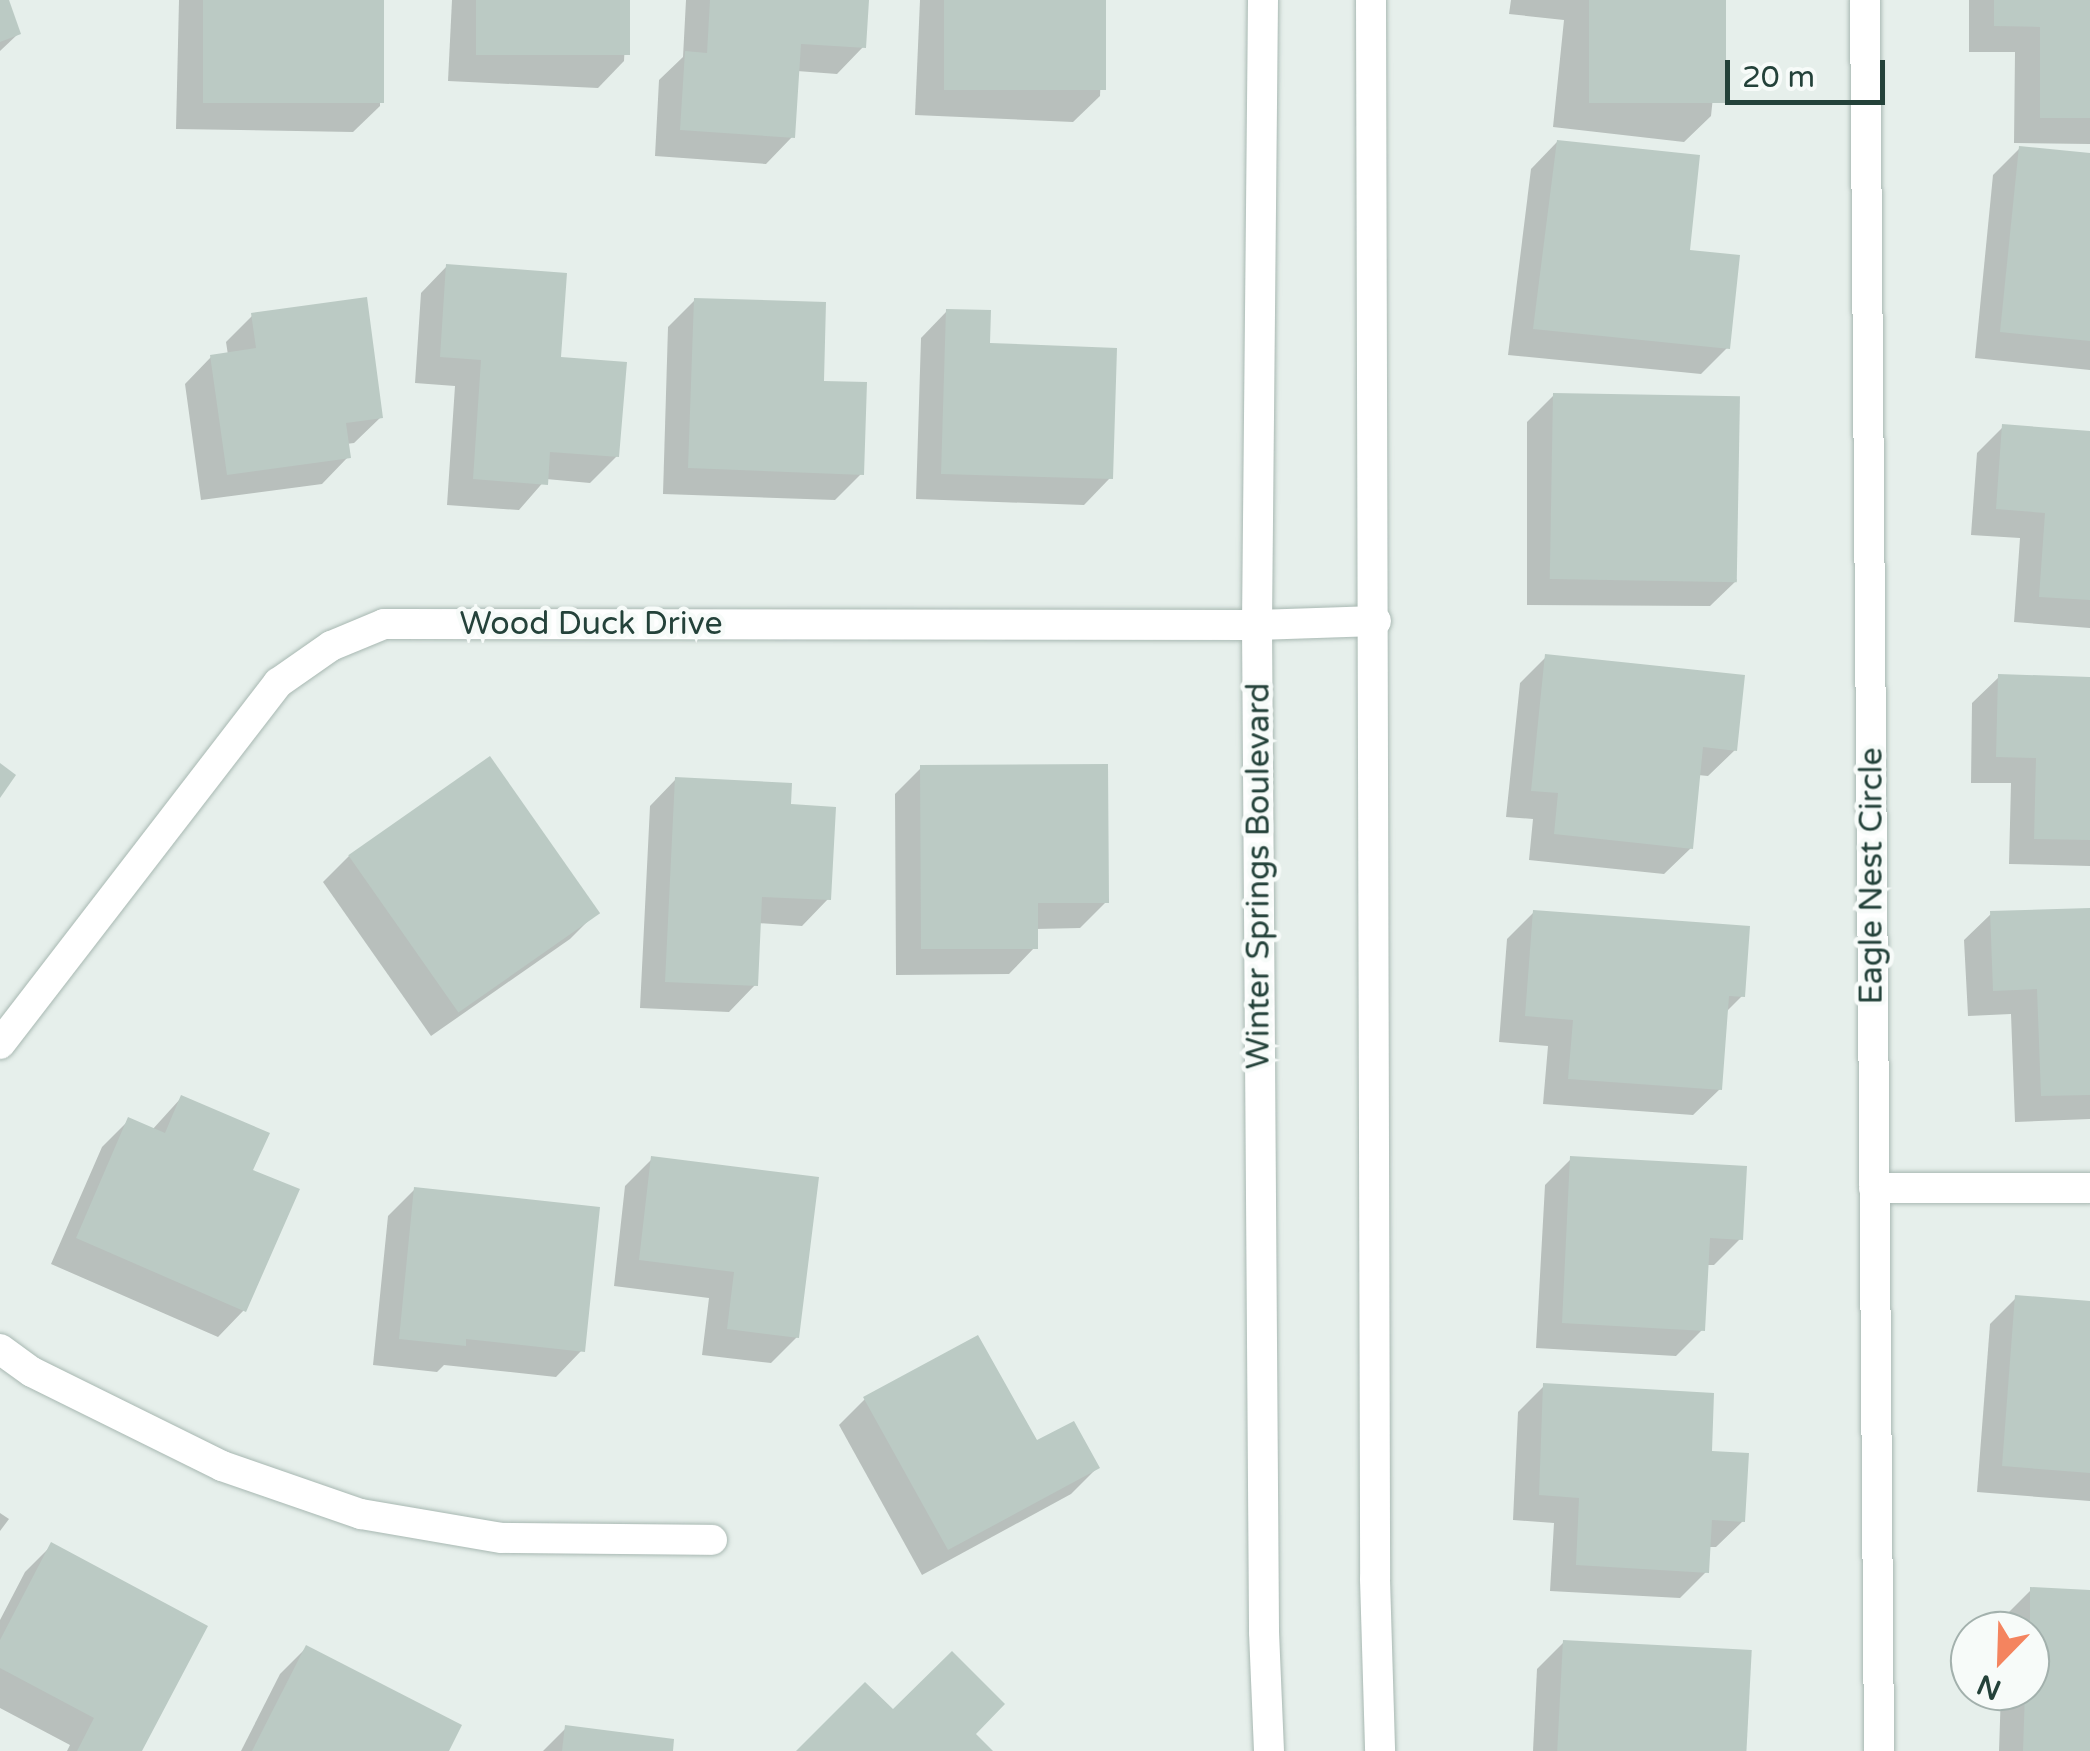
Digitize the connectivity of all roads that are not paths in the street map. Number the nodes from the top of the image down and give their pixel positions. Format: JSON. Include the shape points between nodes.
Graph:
{"nodes":[{"id":1,"x":1263,"y":0,"type":"edge"},
{"id":2,"x":1371,"y":0,"type":"edge"},
{"id":3,"x":1865,"y":0,"type":"edge"},
{"id":4,"x":1376,"y":621,"type":"junction"},
{"id":5,"x":1257,"y":625,"type":"junction"},
{"id":6,"x":0,"y":1044,"type":"edge"},
{"id":7,"x":1874,"y":1188,"type":"junction"},
{"id":8,"x":2090,"y":1188,"type":"edge"},
{"id":9,"x":0,"y":1349,"type":"edge"},
{"id":10,"x":712,"y":1540,"type":"dead end"},
{"id":11,"x":1269,"y":1751,"type":"edge"},
{"id":12,"x":1380,"y":1751,"type":"edge"},
{"id":13,"x":1879,"y":1751,"type":"edge"}],
"edges":[{"from":1,"to":5,"type":"street","name":"Winter Springs Boulevard"},
{"from":2,"to":4,"type":"street"},
{"from":3,"to":7,"type":"street","name":"Eagle Nest Circle"},
{"from":4,"to":5,"type":"street","name":"Wood Duck Drive"},
{"from":4,"to":12,"type":"street"},
{"from":5,"to":6,"type":"street","name":"Wood Duck Drive","via":[[384,624],[331,646],[278,683]]},
{"from":5,"to":11,"type":"street","name":"Winter Springs Boulevard"},
{"from":7,"to":8,"type":"street"},
{"from":7,"to":13,"type":"street","name":"Eagle Nest Circle"},
{"from":9,"to":10,"type":"street","via":[[32,1372],[222,1466],[361,1514],[502,1538]]}]}
